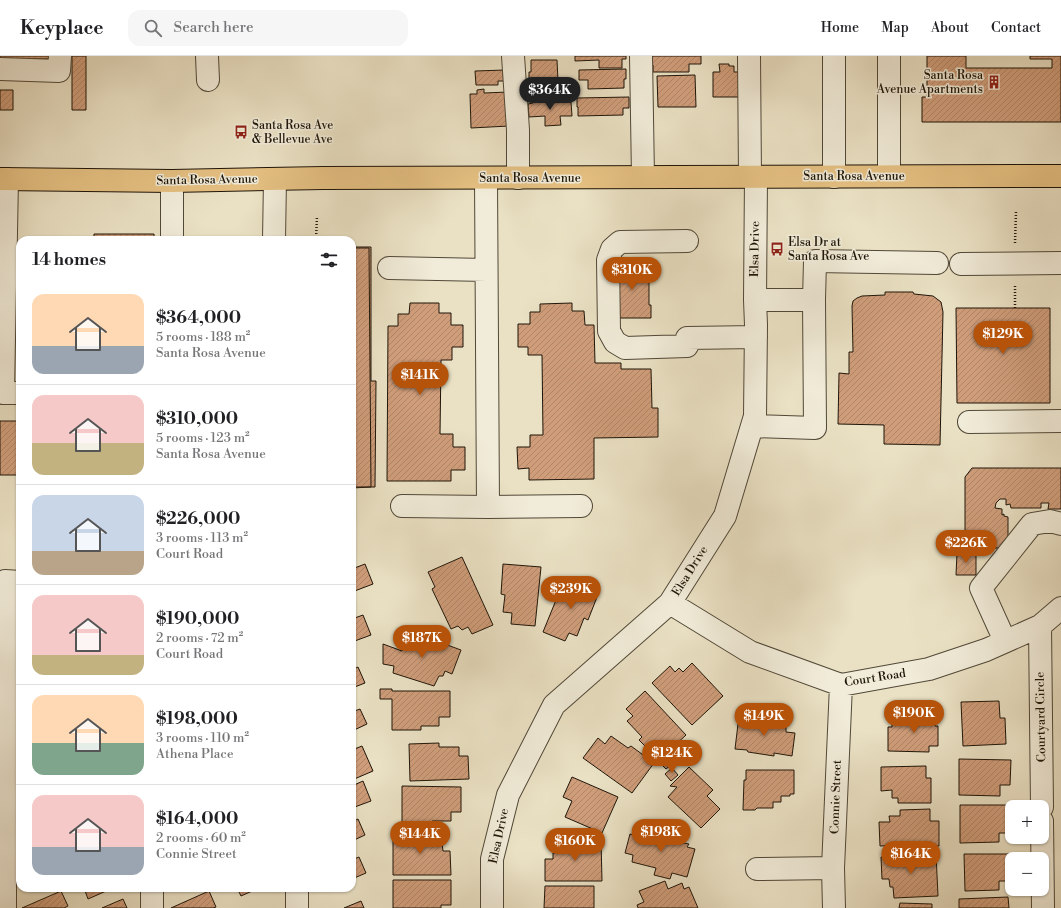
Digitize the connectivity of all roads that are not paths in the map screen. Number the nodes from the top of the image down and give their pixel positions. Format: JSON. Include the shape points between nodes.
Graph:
{"nodes":[{"id":1,"x":60,"y":56,"type":"edge"},
{"id":2,"x":207,"y":56,"type":"edge"},
{"id":3,"x":513,"y":56,"type":"edge"},
{"id":4,"x":641,"y":56,"type":"edge"},
{"id":5,"x":750,"y":56,"type":"edge"},
{"id":6,"x":834,"y":56,"type":"edge"},
{"id":7,"x":889,"y":56,"type":"edge"},
{"id":8,"x":0,"y":70,"type":"edge"},
{"id":9,"x":208,"y":80,"type":"dead end"},
{"id":10,"x":753,"y":176,"type":"junction"},
{"id":11,"x":834,"y":176,"type":"junction"},
{"id":12,"x":888,"y":176,"type":"junction"},
{"id":13,"x":1061,"y":176,"type":"edge"},
{"id":14,"x":642,"y":177,"type":"junction"},
{"id":15,"x":486,"y":178,"type":"junction"},
{"id":16,"x":518,"y":178,"type":"junction"},
{"id":17,"x":4,"y":179,"type":"edge"},
{"id":18,"x":275,"y":179,"type":"junction"},
{"id":19,"x":172,"y":181,"type":"junction"},
{"id":20,"x":172,"y":236,"type":"edge"},
{"id":21,"x":274,"y":236,"type":"edge"},
{"id":22,"x":687,"y":241,"type":"dead end"},
{"id":23,"x":937,"y":263,"type":"dead end"},
{"id":24,"x":1061,"y":263,"type":"edge"},
{"id":25,"x":13,"y":264,"type":"edge"},
{"id":26,"x":961,"y":264,"type":"dead end"},
{"id":27,"x":389,"y":268,"type":"dead end"},
{"id":28,"x":486,"y":270,"type":"junction"},
{"id":29,"x":755,"y":300,"type":"junction"},
{"id":30,"x":814,"y":300,"type":"junction"},
{"id":31,"x":756,"y":337,"type":"junction"},
{"id":32,"x":16,"y":393,"type":"edge"},
{"id":33,"x":1061,"y":421,"type":"edge"},
{"id":34,"x":969,"y":422,"type":"dead end"},
{"id":35,"x":752,"y":426,"type":"junction"},
{"id":36,"x":402,"y":506,"type":"dead end"},
{"id":37,"x":581,"y":506,"type":"dead end"},
{"id":38,"x":488,"y":507,"type":"junction"},
{"id":39,"x":1061,"y":524,"type":"edge"},
{"id":40,"x":16,"y":582,"type":"edge"},
{"id":41,"x":670,"y":603,"type":"junction"},
{"id":42,"x":1061,"y":608,"type":"edge"},
{"id":43,"x":1040,"y":626,"type":"junction"},
{"id":44,"x":1005,"y":642,"type":"junction"},
{"id":45,"x":841,"y":685,"type":"junction"},
{"id":46,"x":1042,"y":800,"type":"edge"},
{"id":47,"x":1042,"y":844,"type":"edge"},
{"id":48,"x":833,"y":868,"type":"junction"},
{"id":49,"x":757,"y":869,"type":"dead end"},
{"id":50,"x":152,"y":892,"type":"edge"},
{"id":51,"x":297,"y":892,"type":"edge"},
{"id":52,"x":4,"y":908,"type":"edge"},
{"id":53,"x":152,"y":908,"type":"edge"},
{"id":54,"x":297,"y":908,"type":"edge"},
{"id":55,"x":492,"y":908,"type":"edge"},
{"id":56,"x":834,"y":908,"type":"edge"},
{"id":57,"x":1043,"y":908,"type":"edge"}],
"edges":[{"from":1,"to":8,"type":"street","via":[[60,71]]},
{"from":2,"to":9,"type":"street"},
{"from":3,"to":16,"type":"street"},
{"from":4,"to":14,"type":"street"},
{"from":5,"to":10,"type":"street","name":"Elsa Drive"},
{"from":6,"to":11,"type":"street"},
{"from":7,"to":12,"type":"street"},
{"from":10,"to":11,"type":"main road","name":"Santa Rosa Avenue"},
{"from":10,"to":14,"type":"main road","name":"Santa Rosa Avenue"},
{"from":10,"to":29,"type":"street","name":"Elsa Drive"},
{"from":11,"to":12,"type":"main road","name":"Santa Rosa Avenue"},
{"from":12,"to":13,"type":"main road","name":"Santa Rosa Avenue"},
{"from":14,"to":16,"type":"main road","name":"Santa Rosa Avenue"},
{"from":15,"to":16,"type":"main road","name":"Santa Rosa Avenue"},
{"from":15,"to":18,"type":"main road","name":"Santa Rosa Avenue"},
{"from":15,"to":28,"type":"street"},
{"from":17,"to":19,"type":"main road","name":"Santa Rosa Avenue"},
{"from":17,"to":25,"type":"street"},
{"from":18,"to":19,"type":"main road","name":"Santa Rosa Avenue"},
{"from":18,"to":21,"type":"street"},
{"from":19,"to":20,"type":"street"},
{"from":22,"to":31,"type":"street","via":[[620,242],[612,250],[608,260],[609,331],[615,342],[626,348]]},
{"from":23,"to":30,"type":"street","via":[[815,261]]},
{"from":24,"to":26,"type":"street"},
{"from":25,"to":32,"type":"street","via":[[3,394]]},
{"from":27,"to":28,"type":"street"},
{"from":28,"to":38,"type":"street"},
{"from":29,"to":30,"type":"street"},
{"from":29,"to":31,"type":"street","name":"Elsa Drive"},
{"from":30,"to":35,"type":"street","via":[[815,428]]},
{"from":31,"to":35,"type":"street","name":"Elsa Drive","via":[[755,416]]},
{"from":33,"to":34,"type":"street"},
{"from":35,"to":41,"type":"street","name":"Elsa Drive","via":[[725,516]]},
{"from":36,"to":38,"type":"street"},
{"from":37,"to":38,"type":"street"},
{"from":39,"to":44,"type":"street","via":[[1050,521],[1032,524],[981,588]]},
{"from":40,"to":52,"type":"street","via":[[5,581]]},
{"from":41,"to":45,"type":"street","name":"Court Road","via":[[750,652]]},
{"from":41,"to":55,"type":"street","name":"Elsa Drive","via":[[554,705],[508,795],[492,859]]},
{"from":42,"to":43,"type":"street","name":"Court Road"},
{"from":43,"to":44,"type":"street","name":"Court Road"},
{"from":43,"to":46,"type":"street","name":"Courtyard Circle"},
{"from":44,"to":45,"type":"street","name":"Court Road","via":[[929,669]]},
{"from":45,"to":48,"type":"street","name":"Connie Street"},
{"from":47,"to":57,"type":"street"},
{"from":48,"to":49,"type":"street"},
{"from":48,"to":56,"type":"street","name":"Connie Street"},
{"from":50,"to":53,"type":"street"},
{"from":51,"to":54,"type":"street"}]}
